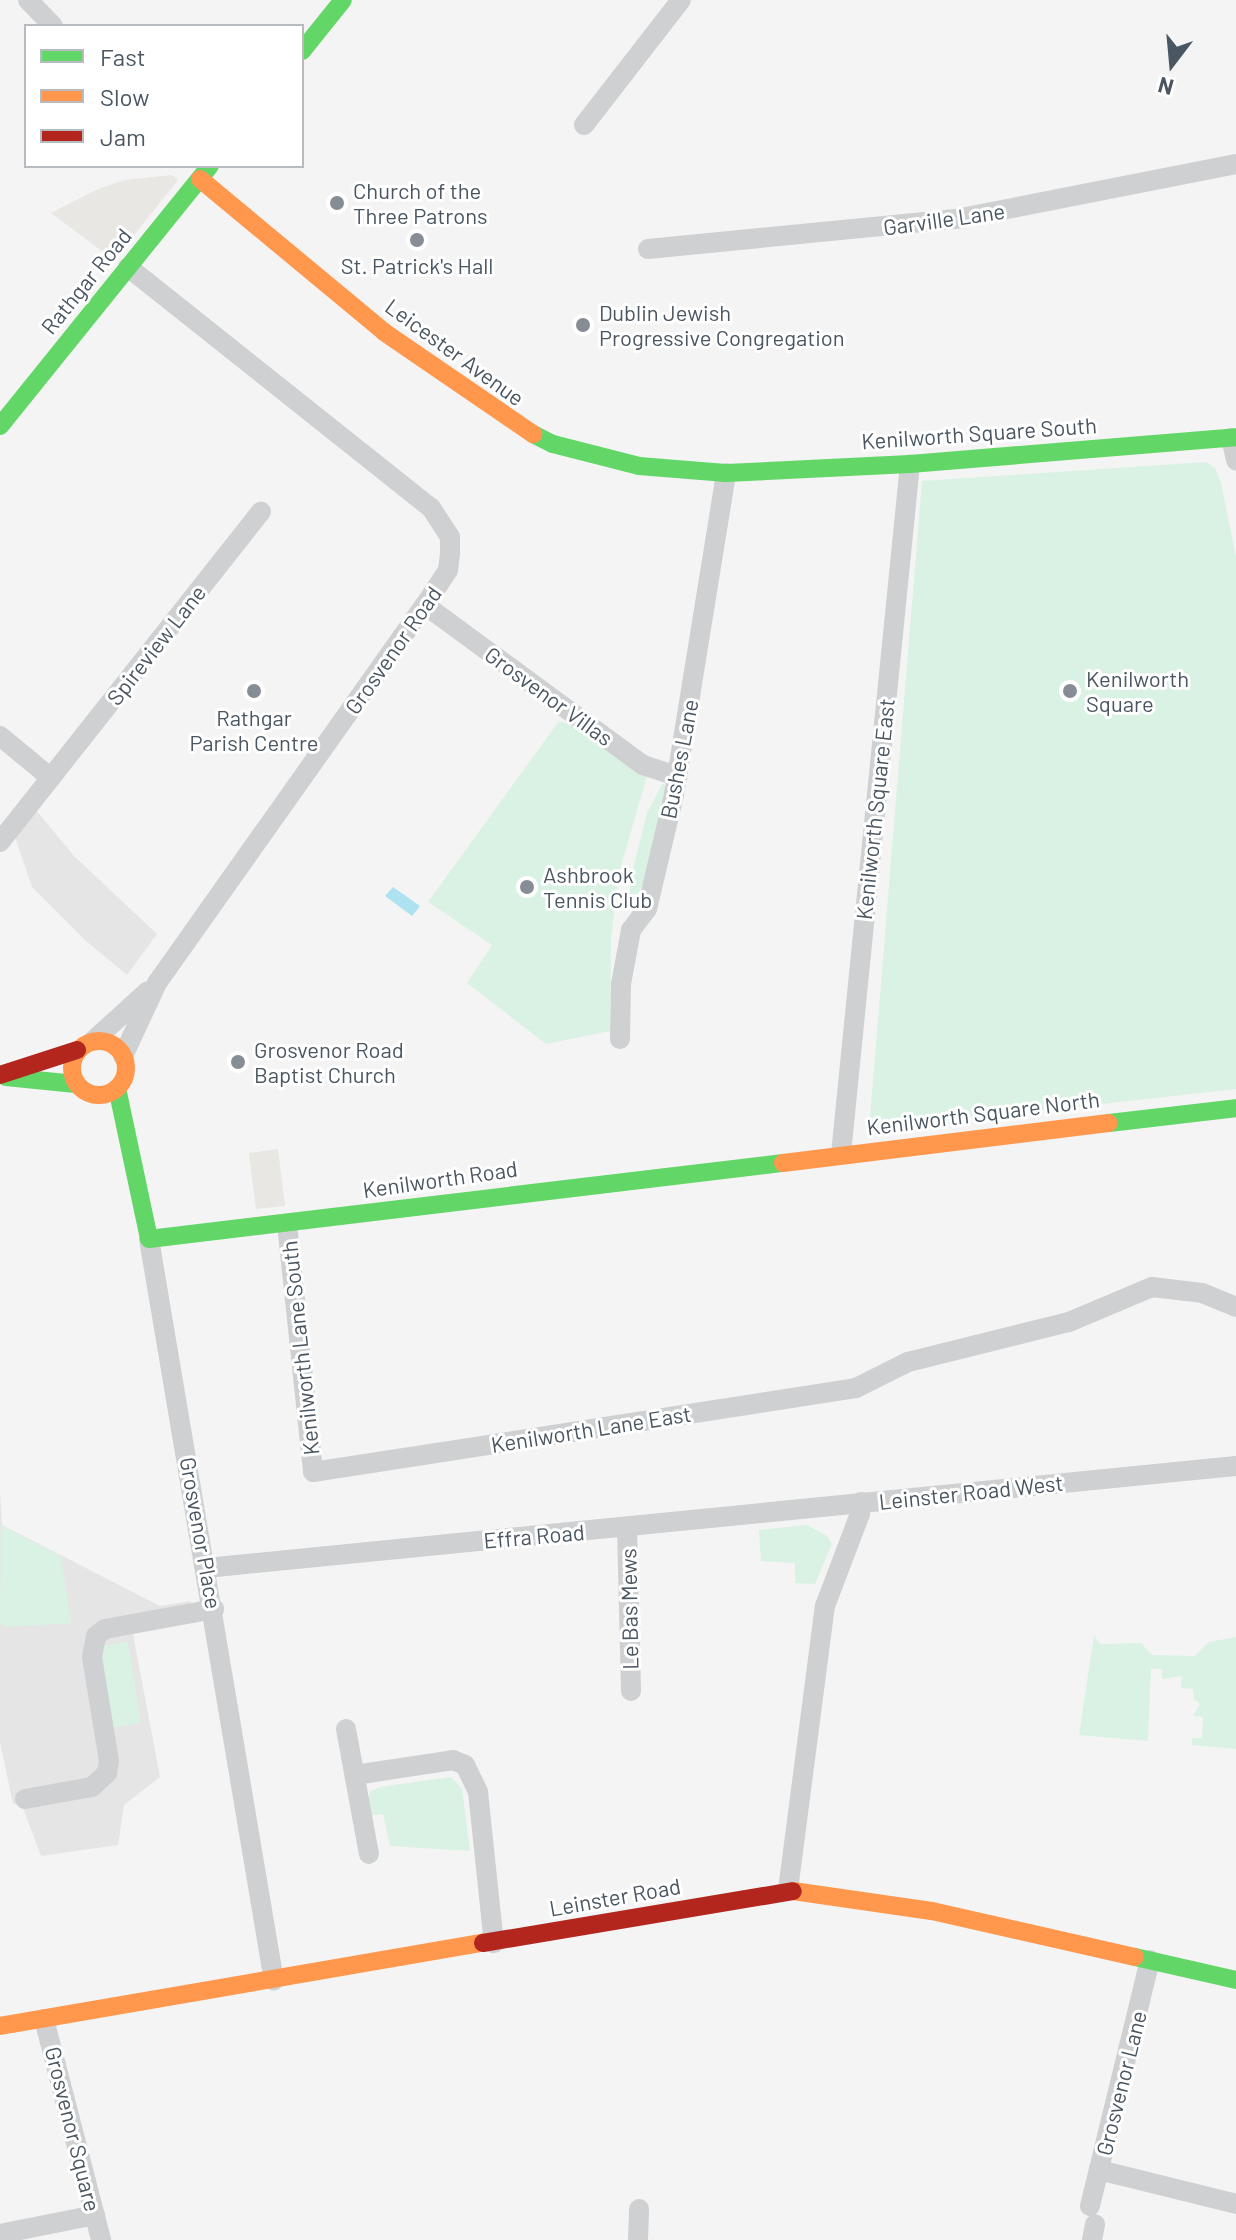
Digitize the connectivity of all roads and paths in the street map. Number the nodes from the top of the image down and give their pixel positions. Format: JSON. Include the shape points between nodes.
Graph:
{"nodes":[{"id":1,"x":28,"y":0,"type":"edge"},
{"id":2,"x":343,"y":0,"type":"edge"},
{"id":3,"x":681,"y":0,"type":"edge"},
{"id":4,"x":51,"y":24,"type":"edge"},
{"id":5,"x":304,"y":49,"type":"edge"},
{"id":6,"x":584,"y":125,"type":"dead end"},
{"id":7,"x":1236,"y":164,"type":"edge"},
{"id":8,"x":199,"y":170,"type":"edge"},
{"id":9,"x":648,"y":249,"type":"dead end"},
{"id":10,"x":128,"y":267,"type":"junction"},
{"id":11,"x":0,"y":426,"type":"edge"},
{"id":12,"x":1234,"y":438,"type":"edge"},
{"id":13,"x":1236,"y":460,"type":"edge"},
{"id":14,"x":910,"y":464,"type":"junction"},
{"id":15,"x":726,"y":473,"type":"junction"},
{"id":16,"x":261,"y":512,"type":"dead end"},
{"id":17,"x":425,"y":605,"type":"junction"},
{"id":18,"x":0,"y":736,"type":"edge"},
{"id":19,"x":677,"y":776,"type":"junction"},
{"id":20,"x":51,"y":778,"type":"junction"},
{"id":21,"x":0,"y":842,"type":"edge"},
{"id":22,"x":157,"y":983,"type":"junction"},
{"id":23,"x":620,"y":1039,"type":"dead end"},
{"id":24,"x":85,"y":1045,"type":"junction"},
{"id":25,"x":123,"y":1056,"type":"junction"},
{"id":26,"x":0,"y":1076,"type":"edge"},
{"id":27,"x":76,"y":1084,"type":"junction"},
{"id":28,"x":117,"y":1088,"type":"junction"},
{"id":29,"x":1236,"y":1108,"type":"edge"},
{"id":30,"x":841,"y":1154,"type":"junction"},
{"id":31,"x":736,"y":1165,"type":"joint"},
{"id":32,"x":287,"y":1224,"type":"junction"},
{"id":33,"x":149,"y":1239,"type":"junction"},
{"id":34,"x":1236,"y":1307,"type":"edge"},
{"id":35,"x":1236,"y":1466,"type":"edge"},
{"id":36,"x":313,"y":1472,"type":"joint"},
{"id":37,"x":861,"y":1502,"type":"junction"},
{"id":38,"x":627,"y":1527,"type":"junction"},
{"id":39,"x":206,"y":1568,"type":"junction"},
{"id":40,"x":214,"y":1609,"type":"junction"},
{"id":41,"x":631,"y":1691,"type":"dead end"},
{"id":42,"x":346,"y":1729,"type":"dead end"},
{"id":43,"x":355,"y":1775,"type":"junction"},
{"id":44,"x":25,"y":1799,"type":"dead end"},
{"id":45,"x":369,"y":1854,"type":"dead end"},
{"id":46,"x":788,"y":1890,"type":"junction"},
{"id":47,"x":494,"y":1943,"type":"junction"},
{"id":48,"x":1150,"y":1960,"type":"junction"},
{"id":49,"x":1236,"y":1980,"type":"edge"},
{"id":50,"x":274,"y":1981,"type":"junction"},
{"id":51,"x":44,"y":2019,"type":"junction"},
{"id":52,"x":0,"y":2026,"type":"edge"},
{"id":53,"x":1099,"y":2170,"type":"junction"},
{"id":54,"x":1236,"y":2204,"type":"edge"},
{"id":55,"x":639,"y":2209,"type":"dead end"},
{"id":56,"x":95,"y":2215,"type":"junction"},
{"id":57,"x":1093,"y":2223,"type":"edge"},
{"id":58,"x":0,"y":2234,"type":"edge"},
{"id":59,"x":101,"y":2240,"type":"edge"},
{"id":60,"x":638,"y":2240,"type":"edge"}],
"edges":[{"from":1,"to":4,"type":"street"},
{"from":2,"to":5,"type":"street"},
{"from":3,"to":6,"type":"street"},
{"from":7,"to":9,"type":"street","name":"Garville Lane","via":[[956,219]]},
{"from":8,"to":10,"type":"street","name":"Rathgar Road"},
{"from":8,"to":15,"type":"street","name":"Leicester Avenue","via":[[384,332],[514,424],[553,444],[628,463]]},
{"from":10,"to":11,"type":"street","name":"Rathgar Road"},
{"from":10,"to":17,"type":"street","name":"Grosvenor Road","via":[[431,508],[450,537],[450,553],[448,570]]},
{"from":12,"to":13,"type":"street"},
{"from":12,"to":14,"type":"street","name":"Kenilworth Square South"},
{"from":14,"to":15,"type":"street","name":"Kenilworth Square South"},
{"from":14,"to":30,"type":"street","name":"Kenilworth Square East"},
{"from":15,"to":19,"type":"street","name":"Bushes Lane"},
{"from":16,"to":20,"type":"street","name":"Spireview Lane"},
{"from":17,"to":19,"type":"street","name":"Grosvenor Villas","via":[[643,765]]},
{"from":17,"to":22,"type":"street","name":"Grosvenor Road"},
{"from":18,"to":20,"type":"street"},
{"from":19,"to":23,"type":"street","name":"Bushes Lane","via":[[647,909],[631,930],[621,984]]},
{"from":20,"to":21,"type":"street","name":"Spireview Lane"},
{"from":22,"to":24,"type":"street","name":"Grosvenor Road"},
{"from":22,"to":25,"type":"street","name":"Grosvenor Road"},
{"from":24,"to":25,"type":"street","via":[[111,1043]]},
{"from":24,"to":26,"type":"street","name":"Grosvenor Road"},
{"from":24,"to":27,"type":"street","via":[[71,1067]]},
{"from":25,"to":28,"type":"street","via":[[126,1073]]},
{"from":26,"to":27,"type":"street","name":"Grosvenor Road"},
{"from":27,"to":28,"type":"street","via":[[100,1095]]},
{"from":28,"to":33,"type":"street","name":"Grosvenor Place"},
{"from":29,"to":30,"type":"street","name":"Kenilworth Square North"},
{"from":30,"to":31,"type":"street","name":"Kenilworth Square North"},
{"from":31,"to":32,"type":"street","name":"Kenilworth Road"},
{"from":32,"to":33,"type":"street","name":"Kenilworth Road"},
{"from":32,"to":36,"type":"street","name":"Kenilworth Lane South"},
{"from":33,"to":39,"type":"street","name":"Grosvenor Place"},
{"from":34,"to":36,"type":"street","name":"Kenilworth Lane East","via":[[1202,1293],[1152,1287],[1069,1322],[908,1362],[867,1383]]},
{"from":35,"to":37,"type":"street","name":"Leinster Road West"},
{"from":37,"to":38,"type":"street","name":"Effra Road"},
{"from":37,"to":46,"type":"street","name":"Leinster Road West","via":[[825,1606]]},
{"from":38,"to":39,"type":"street","name":"Effra Road"},
{"from":38,"to":41,"type":"street","name":"Le Bas Mews"},
{"from":39,"to":40,"type":"street","name":"Grosvenor Place"},
{"from":40,"to":44,"type":"street","via":[[105,1629],[96,1636],[92,1657],[107,1773],[92,1787]]},
{"from":40,"to":50,"type":"street","name":"Grosvenor Place"},
{"from":42,"to":43,"type":"street"},
{"from":43,"to":45,"type":"street"},
{"from":43,"to":47,"type":"street","via":[[453,1760],[465,1765],[478,1792]]},
{"from":46,"to":47,"type":"street","name":"Leinster Road"},
{"from":46,"to":48,"type":"street","name":"Leinster Road","via":[[932,1911]]},
{"from":47,"to":50,"type":"street","name":"Leinster Road"},
{"from":48,"to":49,"type":"street","name":"Leinster Road"},
{"from":48,"to":53,"type":"street","name":"Grosvenor Lane"},
{"from":50,"to":51,"type":"street","name":"Leinster Road"},
{"from":51,"to":52,"type":"street","name":"Leinster Road"},
{"from":51,"to":56,"type":"street","name":"Grosvenor Square"},
{"from":53,"to":54,"type":"street"},
{"from":53,"to":57,"type":"street","name":"Grosvenor Lane"},
{"from":55,"to":60,"type":"street"},
{"from":56,"to":58,"type":"street"},
{"from":56,"to":59,"type":"street","name":"Grosvenor Square"}]}
